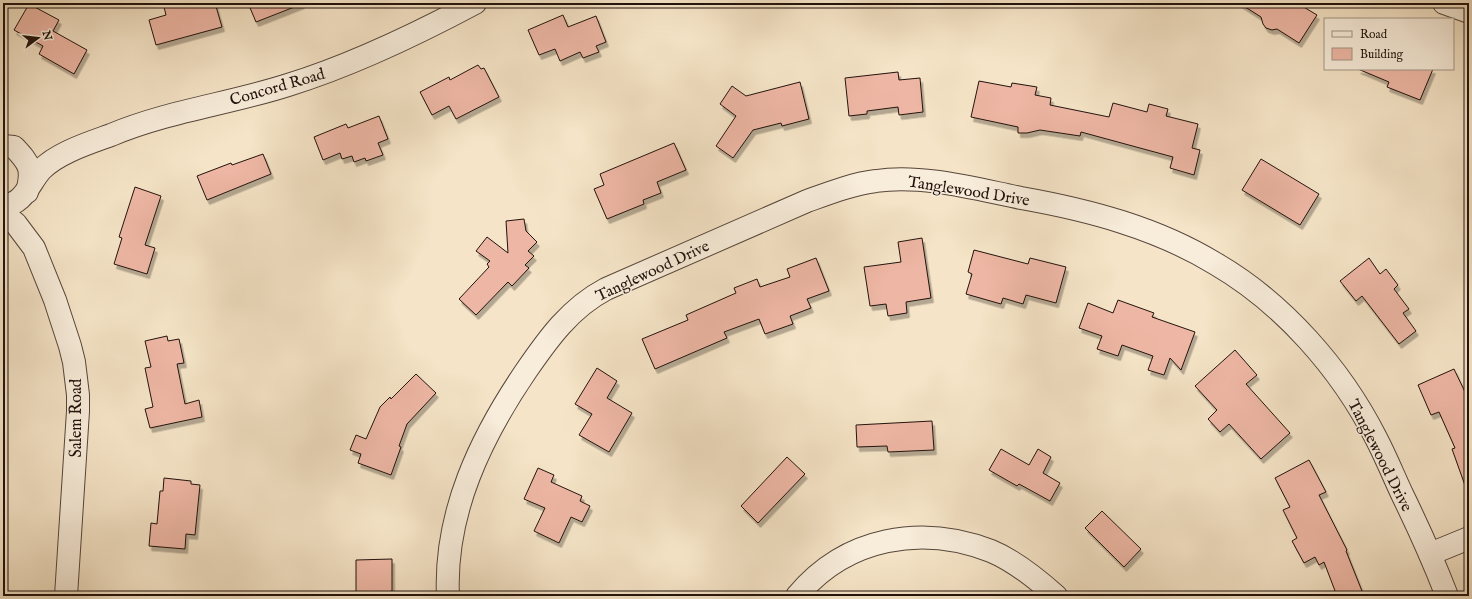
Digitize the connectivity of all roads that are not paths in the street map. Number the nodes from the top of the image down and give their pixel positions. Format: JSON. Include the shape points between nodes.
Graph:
{"nodes":[{"id":1,"x":476,"y":3,"type":"edge"},
{"id":2,"x":1444,"y":3,"type":"edge"},
{"id":3,"x":1469,"y":12,"type":"edge"},
{"id":4,"x":7,"y":144,"type":"edge"},
{"id":5,"x":72,"y":150,"type":"junction"},
{"id":6,"x":28,"y":188,"type":"junction"},
{"id":7,"x":3,"y":205,"type":"edge"},
{"id":8,"x":3,"y":213,"type":"edge"},
{"id":9,"x":34,"y":248,"type":"junction"},
{"id":10,"x":1469,"y":538,"type":"edge"},
{"id":11,"x":1430,"y":554,"type":"junction"},
{"id":12,"x":66,"y":596,"type":"edge"},
{"id":13,"x":448,"y":596,"type":"edge"},
{"id":14,"x":797,"y":596,"type":"edge"},
{"id":15,"x":1056,"y":596,"type":"edge"},
{"id":16,"x":1447,"y":596,"type":"edge"}],
"edges":[{"from":1,"to":5,"type":"street","name":"Concord Road","via":[[393,45],[331,70],[287,85],[178,112]]},
{"from":2,"to":3,"type":"street"},
{"from":4,"to":5,"type":"street","name":"Concord Road","via":[[28,151],[52,154]]},
{"from":4,"to":6,"type":"street","name":"Salem Road","via":[[26,160],[31,171]]},
{"from":5,"to":6,"type":"street","name":"Concord Road","via":[[48,164]]},
{"from":6,"to":7,"type":"street","name":"Concord Road","via":[[19,200]]},
{"from":6,"to":9,"type":"street","name":"Salem Road","via":[[24,214]]},
{"from":8,"to":9,"type":"street","name":"Salem Road","via":[[16,224]]},
{"from":9,"to":12,"type":"street","name":"Salem Road","via":[[70,346],[78,395]]},
{"from":10,"to":11,"type":"street"},
{"from":11,"to":13,"type":"street","name":"Tanglewood Drive","via":[[1376,437],[1348,390],[1294,326],[1236,277],[1198,254],[1160,236],[1099,216],[938,182],[888,180],[837,190],[807,201],[606,289],[580,306],[547,340],[486,435],[460,502],[448,565]]},
{"from":11,"to":16,"type":"street","name":"Tanglewood Drive"},
{"from":14,"to":15,"type":"street","via":[[818,575],[849,554],[888,541],[922,537],[964,542],[992,552],[1009,560]]}]}
